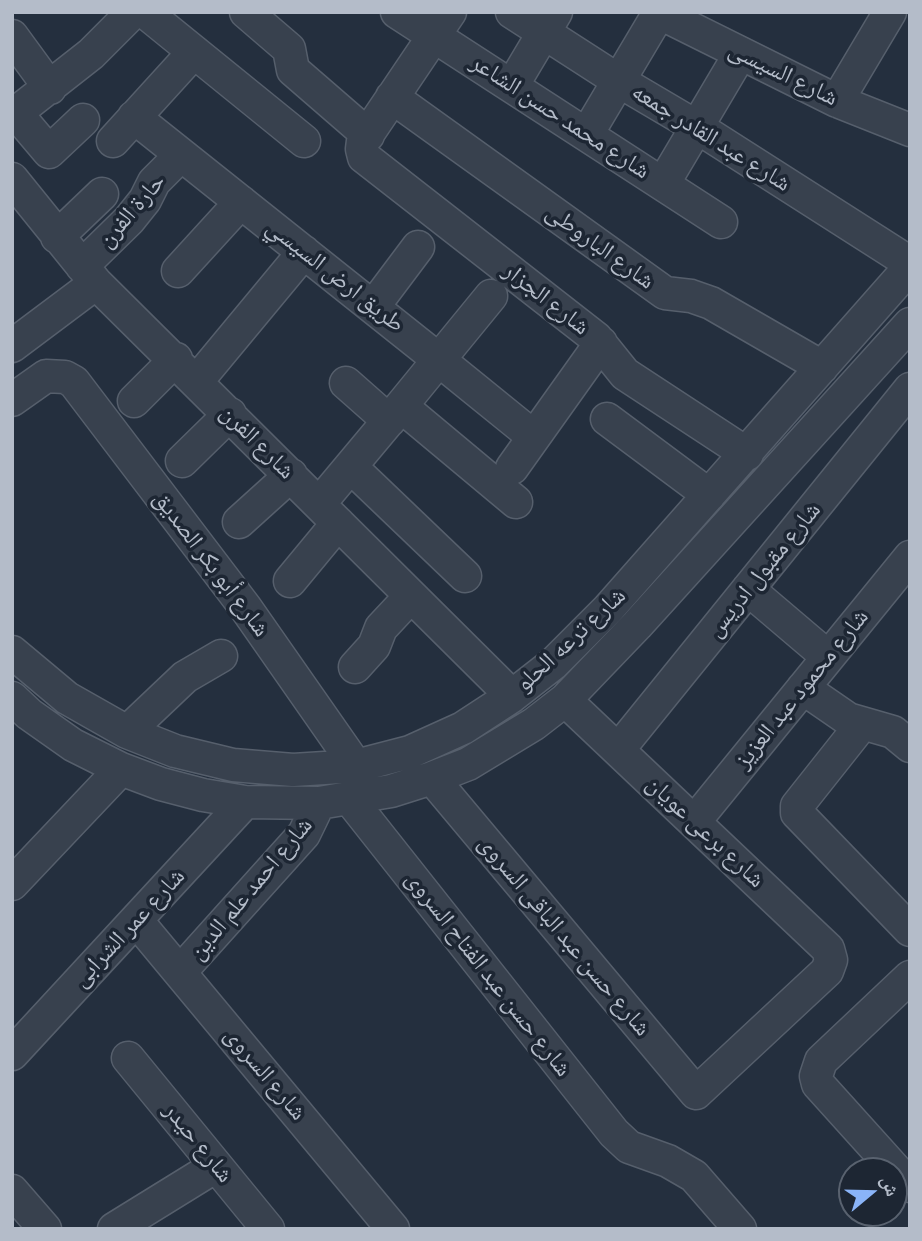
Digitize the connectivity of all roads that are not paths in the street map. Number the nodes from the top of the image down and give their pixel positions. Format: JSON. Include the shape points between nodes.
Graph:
{"nodes":[{"id":1,"x":397,"y":12,"type":"edge"},
{"id":2,"x":512,"y":12,"type":"edge"},
{"id":3,"x":659,"y":12,"type":"edge"},
{"id":4,"x":890,"y":12,"type":"edge"},
{"id":5,"x":133,"y":13,"type":"edge"},
{"id":6,"x":254,"y":15,"type":"edge"},
{"id":7,"x":550,"y":22,"type":"edge"},
{"id":8,"x":706,"y":22,"type":"edge"},
{"id":9,"x":442,"y":24,"type":"edge"},
{"id":10,"x":12,"y":36,"type":"edge"},
{"id":11,"x":194,"y":52,"type":"junction"},
{"id":12,"x":740,"y":54,"type":"junction"},
{"id":13,"x":619,"y":80,"type":"junction"},
{"id":14,"x":512,"y":86,"type":"junction"},
{"id":15,"x":50,"y":88,"type":"junction"},
{"id":16,"x":392,"y":97,"type":"junction"},
{"id":17,"x":837,"y":102,"type":"junction"},
{"id":18,"x":14,"y":114,"type":"edge"},
{"id":19,"x":134,"y":117,"type":"junction"},
{"id":20,"x":83,"y":120,"type":"dead end"},
{"id":21,"x":697,"y":127,"type":"junction"},
{"id":22,"x":910,"y":131,"type":"edge"},
{"id":23,"x":587,"y":134,"type":"junction"},
{"id":24,"x":368,"y":135,"type":"junction"},
{"id":25,"x":113,"y":141,"type":"dead end"},
{"id":26,"x":304,"y":141,"type":"dead end"},
{"id":27,"x":181,"y":155,"type":"junction"},
{"id":28,"x":663,"y":184,"type":"junction"},
{"id":29,"x":16,"y":191,"type":"edge"},
{"id":30,"x":102,"y":194,"type":"dead end"},
{"id":31,"x":242,"y":202,"type":"junction"},
{"id":32,"x":722,"y":222,"type":"dead end"},
{"id":33,"x":57,"y":237,"type":"junction"},
{"id":34,"x":418,"y":247,"type":"dead end"},
{"id":35,"x":304,"y":252,"type":"junction"},
{"id":36,"x":910,"y":265,"type":"edge"},
{"id":37,"x":178,"y":271,"type":"dead end"},
{"id":38,"x":89,"y":274,"type":"junction"},
{"id":39,"x":491,"y":296,"type":"dead end"},
{"id":40,"x":373,"y":307,"type":"junction"},
{"id":41,"x":910,"y":324,"type":"edge"},
{"id":42,"x":601,"y":343,"type":"junction"},
{"id":43,"x":12,"y":346,"type":"edge"},
{"id":44,"x":439,"y":360,"type":"junction"},
{"id":45,"x":822,"y":368,"type":"junction"},
{"id":46,"x":186,"y":370,"type":"junction"},
{"id":47,"x":46,"y":378,"type":"junction"},
{"id":48,"x":346,"y":383,"type":"dead end"},
{"id":49,"x":12,"y":400,"type":"edge"},
{"id":50,"x":134,"y":401,"type":"dead end"},
{"id":51,"x":905,"y":403,"type":"edge"},
{"id":52,"x":230,"y":414,"type":"junction"},
{"id":53,"x":395,"y":414,"type":"junction"},
{"id":54,"x":607,"y":419,"type":"dead end"},
{"id":55,"x":534,"y":438,"type":"junction"},
{"id":56,"x":747,"y":454,"type":"junction"},
{"id":57,"x":182,"y":461,"type":"dead end"},
{"id":58,"x":351,"y":467,"type":"junction"},
{"id":59,"x":512,"y":468,"type":"dead end"},
{"id":60,"x":290,"y":475,"type":"junction"},
{"id":61,"x":709,"y":495,"type":"junction"},
{"id":62,"x":516,"y":502,"type":"dead end"},
{"id":63,"x":328,"y":514,"type":"junction"},
{"id":64,"x":239,"y":522,"type":"dead end"},
{"id":65,"x":664,"y":545,"type":"junction"},
{"id":66,"x":910,"y":557,"type":"edge"},
{"id":67,"x":688,"y":570,"type":"junction"},
{"id":68,"x":464,"y":576,"type":"dead end"},
{"id":69,"x":290,"y":580,"type":"dead end"},
{"id":70,"x":748,"y":589,"type":"junction"},
{"id":71,"x":410,"y":597,"type":"junction"},
{"id":72,"x":12,"y":652,"type":"edge"},
{"id":73,"x":220,"y":656,"type":"dead end"},
{"id":74,"x":828,"y":657,"type":"junction"},
{"id":75,"x":355,"y":667,"type":"dead end"},
{"id":76,"x":803,"y":688,"type":"junction"},
{"id":77,"x":512,"y":696,"type":"junction"},
{"id":78,"x":565,"y":700,"type":"junction"},
{"id":79,"x":18,"y":714,"type":"edge"},
{"id":80,"x":862,"y":724,"type":"junction"},
{"id":81,"x":127,"y":732,"type":"junction"},
{"id":82,"x":910,"y":746,"type":"edge"},
{"id":83,"x":618,"y":750,"type":"junction"},
{"id":84,"x":356,"y":766,"type":"junction"},
{"id":85,"x":121,"y":769,"type":"junction"},
{"id":86,"x":432,"y":778,"type":"junction"},
{"id":87,"x":334,"y":800,"type":"junction"},
{"id":88,"x":245,"y":802,"type":"junction"},
{"id":89,"x":694,"y":822,"type":"junction"},
{"id":90,"x":12,"y":884,"type":"edge"},
{"id":91,"x":136,"y":920,"type":"junction"},
{"id":92,"x":910,"y":930,"type":"edge"},
{"id":93,"x":827,"y":971,"type":"joint"},
{"id":94,"x":180,"y":972,"type":"junction"},
{"id":95,"x":910,"y":977,"type":"edge"},
{"id":96,"x":12,"y":1054,"type":"edge"},
{"id":97,"x":128,"y":1058,"type":"dead end"},
{"id":98,"x":216,"y":1166,"type":"junction"},
{"id":99,"x":910,"y":1186,"type":"edge"},
{"id":100,"x":12,"y":1191,"type":"edge"},
{"id":101,"x":45,"y":1229,"type":"edge"},
{"id":102,"x":114,"y":1229,"type":"edge"},
{"id":103,"x":268,"y":1229,"type":"edge"},
{"id":104,"x":393,"y":1229,"type":"edge"},
{"id":105,"x":740,"y":1229,"type":"edge"}],
"edges":[{"from":1,"to":9,"type":"street","name":"شارع محمد حسن الشاعر"},
{"from":2,"to":7,"type":"street","name":"شارع عبد القادر جمعه"},
{"from":3,"to":8,"type":"street","name":"شارع السيسى"},
{"from":3,"to":13,"type":"street"},
{"from":4,"to":17,"type":"street"},
{"from":5,"to":11,"type":"street"},
{"from":5,"to":15,"type":"street"},
{"from":6,"to":24,"type":"street","via":[[289,49],[293,69]]},
{"from":7,"to":13,"type":"street","name":"شارع عبد القادر جمعه"},
{"from":7,"to":14,"type":"street"},
{"from":8,"to":12,"type":"street","name":"شارع السيسى"},
{"from":9,"to":14,"type":"street","name":"شارع محمد حسن الشاعر"},
{"from":9,"to":16,"type":"street"},
{"from":10,"to":15,"type":"street"},
{"from":11,"to":19,"type":"street"},
{"from":11,"to":26,"type":"street"},
{"from":12,"to":17,"type":"street","name":"شارع السيسى"},
{"from":12,"to":21,"type":"street"},
{"from":13,"to":21,"type":"street","name":"شارع عبد القادر جمعه"},
{"from":13,"to":23,"type":"street"},
{"from":14,"to":23,"type":"street","name":"شارع محمد حسن الشاعر"},
{"from":15,"to":18,"type":"street"},
{"from":16,"to":24,"type":"street"},
{"from":16,"to":45,"type":"street","name":"شارع الباروطى","via":[[665,293],[711,303]]},
{"from":17,"to":22,"type":"street","name":"شارع السيسى"},
{"from":18,"to":20,"type":"street","via":[[49,152]]},
{"from":19,"to":25,"type":"street"},
{"from":19,"to":27,"type":"street","name":"طريق ارض السيسي"},
{"from":21,"to":28,"type":"street"},
{"from":21,"to":36,"type":"street","name":"شارع عبد القادر جمعه"},
{"from":23,"to":28,"type":"street","name":"شارع محمد حسن الشاعر"},
{"from":24,"to":42,"type":"street","name":"شارع الجزار","via":[[363,141],[364,157]]},
{"from":27,"to":31,"type":"street","name":"طريق ارض السيسي"},
{"from":27,"to":38,"type":"street","name":"حارة الفرن","via":[[154,182]]},
{"from":28,"to":32,"type":"street","name":"شارع محمد حسن الشاعر"},
{"from":29,"to":33,"type":"street","name":"شارع الفرن"},
{"from":30,"to":33,"type":"street"},
{"from":31,"to":35,"type":"street","name":"طريق ارض السيسي"},
{"from":31,"to":37,"type":"street"},
{"from":33,"to":38,"type":"street","name":"شارع الفرن"},
{"from":34,"to":40,"type":"street"},
{"from":35,"to":40,"type":"street","name":"طريق ارض السيسي"},
{"from":35,"to":46,"type":"street"},
{"from":36,"to":45,"type":"street","name":"شارع ترعه الحلو"},
{"from":38,"to":43,"type":"street","name":"حارة الفرن"},
{"from":38,"to":46,"type":"street","name":"شارع الفرن"},
{"from":39,"to":44,"type":"street"},
{"from":40,"to":44,"type":"street","name":"طريق ارض السيسي"},
{"from":41,"to":67,"type":"street","name":"شارع ترعه الحلو"},
{"from":42,"to":55,"type":"street"},
{"from":42,"to":56,"type":"street","name":"شارع الجزار","via":[[636,383]]},
{"from":43,"to":47,"type":"street"},
{"from":44,"to":53,"type":"street"},
{"from":44,"to":55,"type":"street","name":"طريق ارض السيسي"},
{"from":45,"to":56,"type":"street","name":"شارع ترعه الحلو"},
{"from":46,"to":50,"type":"street"},
{"from":46,"to":52,"type":"street","name":"شارع الفرن"},
{"from":47,"to":49,"type":"street"},
{"from":47,"to":84,"type":"street","name":"شارع أبو بكر الصديق","via":[[65,377],[74,382],[244,607]]},
{"from":48,"to":53,"type":"street"},
{"from":51,"to":70,"type":"street","name":"شارع مقبول ادريس"},
{"from":52,"to":57,"type":"street"},
{"from":52,"to":60,"type":"street","name":"شارع الفرن"},
{"from":53,"to":58,"type":"street"},
{"from":53,"to":62,"type":"street"},
{"from":54,"to":61,"type":"street"},
{"from":55,"to":59,"type":"street"},
{"from":56,"to":61,"type":"street","name":"شارع ترعه الحلو"},
{"from":58,"to":63,"type":"street"},
{"from":58,"to":68,"type":"street"},
{"from":60,"to":63,"type":"street","name":"شارع الفرن"},
{"from":60,"to":64,"type":"street"},
{"from":61,"to":65,"type":"street","name":"شارع ترعه الحلو"},
{"from":63,"to":69,"type":"street"},
{"from":63,"to":71,"type":"street","name":"شارع الفرن"},
{"from":65,"to":67,"type":"street"},
{"from":65,"to":77,"type":"street","name":"شارع ترعه الحلو","via":[[553,664]]},
{"from":66,"to":74,"type":"street","name":"شارع محمود عبد العزيز"},
{"from":67,"to":78,"type":"street","name":"شارع ترعه الحلو"},
{"from":70,"to":74,"type":"street"},
{"from":70,"to":83,"type":"street","name":"شارع مقبول ادريس"},
{"from":71,"to":75,"type":"street","via":[[381,628],[374,646]]},
{"from":71,"to":77,"type":"street","name":"شارع الفرن"},
{"from":72,"to":81,"type":"street","name":"شارع ترعه الحلو","via":[[68,698]]},
{"from":73,"to":81,"type":"street","via":[[185,677]]},
{"from":74,"to":76,"type":"street","name":"شارع محمود عبد العزيز"},
{"from":76,"to":80,"type":"street"},
{"from":76,"to":89,"type":"street","name":"شارع محمود عبد العزيز"},
{"from":77,"to":84,"type":"street","name":"شارع ترعه الحلو","via":[[463,728],[410,752]]},
{"from":78,"to":83,"type":"street","name":"شارع برعى عويان"},
{"from":78,"to":86,"type":"street","name":"شارع ترعه الحلو","via":[[502,745]]},
{"from":79,"to":85,"type":"street","name":"شارع ترعه الحلو"},
{"from":80,"to":82,"type":"street","via":[[892,732]]},
{"from":80,"to":92,"type":"street","via":[[797,809]]},
{"from":81,"to":84,"type":"street","name":"شارع ترعه الحلو","via":[[175,751],[233,765],[293,770]]},
{"from":83,"to":89,"type":"street","name":"شارع برعى عويان"},
{"from":85,"to":88,"type":"street","name":"شارع ترعه الحلو","via":[[192,793]]},
{"from":85,"to":90,"type":"street"},
{"from":86,"to":87,"type":"street","name":"شارع ترعه الحلو","via":[[391,791]]},
{"from":86,"to":93,"type":"street","name":"شارع حسن عبد الباقى السروى","via":[[696,1093]]},
{"from":87,"to":88,"type":"street","name":"شارع ترعه الحلو"},
{"from":87,"to":94,"type":"street","name":"شارع احمد علم الدين"},
{"from":87,"to":105,"type":"street","name":"شارع حسن عبد الفتاح السروى","via":[[608,1126],[629,1147],[694,1176]]},
{"from":88,"to":91,"type":"street","name":"شارع عمر الشرابى"},
{"from":89,"to":93,"type":"street","name":"شارع برعى عويان","via":[[828,949]]},
{"from":91,"to":94,"type":"street","name":"شارع السروى"},
{"from":91,"to":96,"type":"street","name":"شارع عمر الشرابى"},
{"from":94,"to":104,"type":"street","name":"شارع السروى"},
{"from":95,"to":99,"type":"street","via":[[821,1061],[816,1076],[818,1084]]},
{"from":97,"to":98,"type":"street","name":"شارع حيدر"},
{"from":98,"to":102,"type":"street"},
{"from":98,"to":103,"type":"street","name":"شارع حيدر"},
{"from":100,"to":101,"type":"street"}]}
